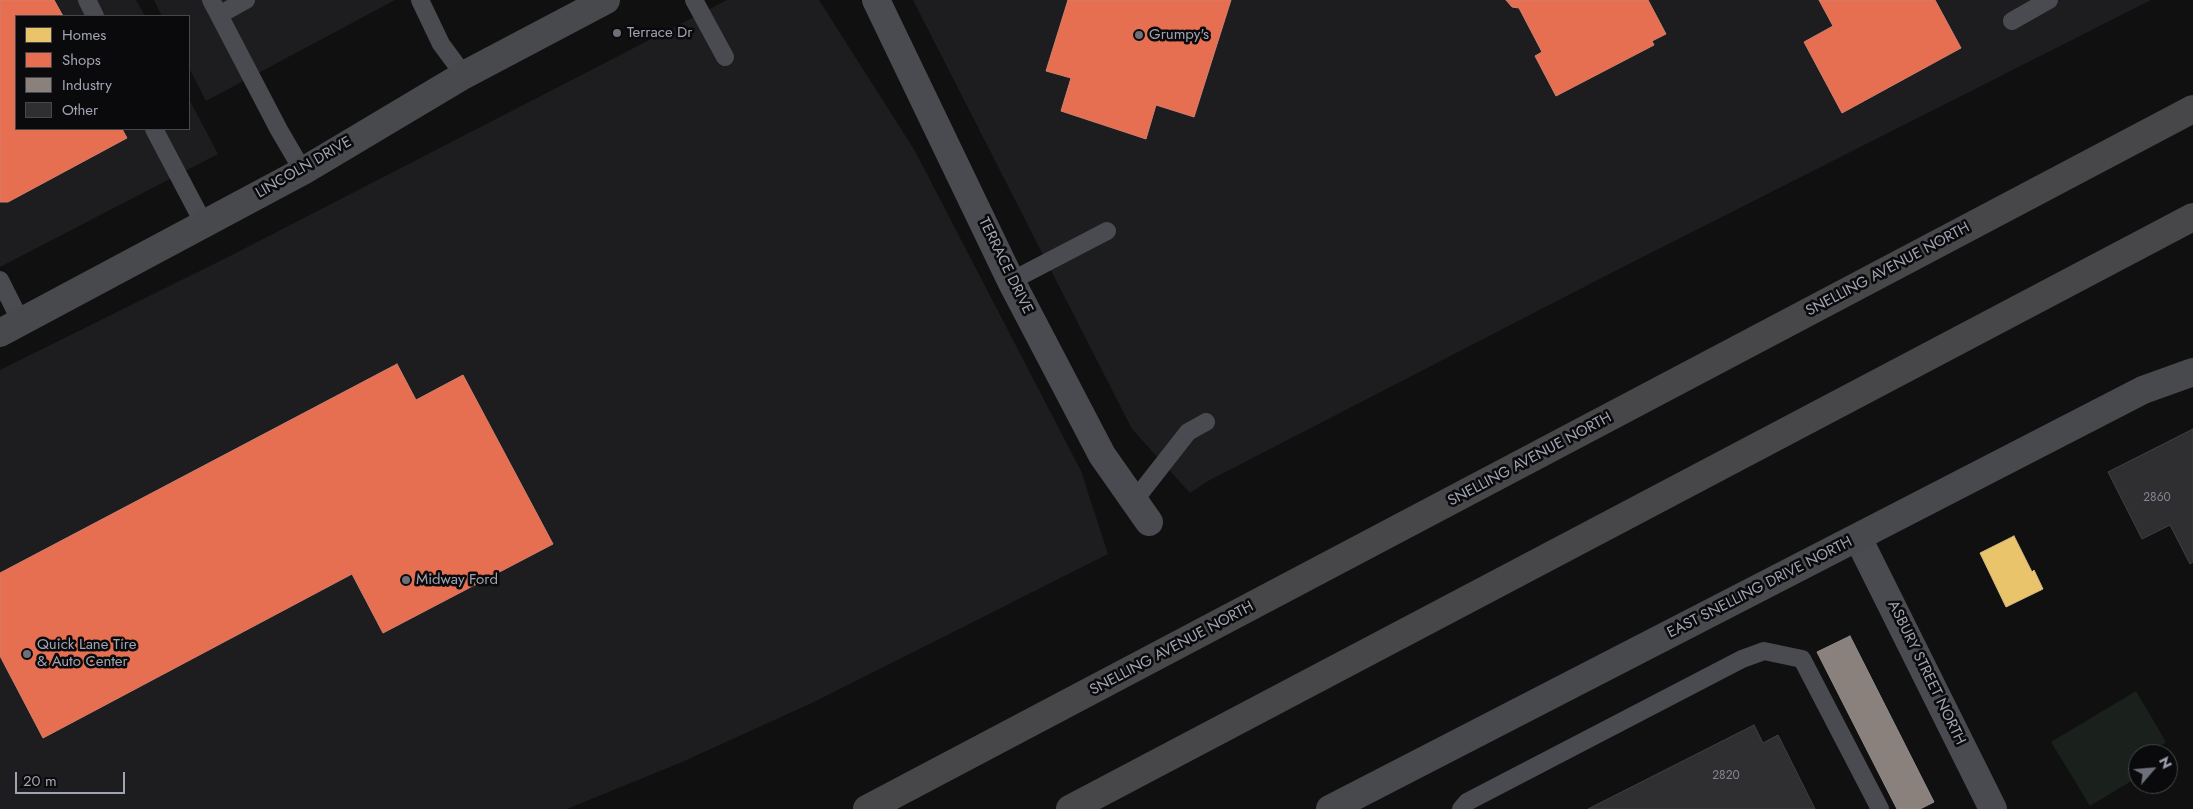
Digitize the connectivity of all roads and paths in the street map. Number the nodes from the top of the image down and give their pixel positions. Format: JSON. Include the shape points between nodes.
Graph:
{"nodes":[{"id":1,"x":87,"y":0,"type":"edge"},
{"id":2,"x":246,"y":0,"type":"edge"},
{"id":3,"x":420,"y":0,"type":"edge"},
{"id":4,"x":606,"y":0,"type":"edge"},
{"id":5,"x":694,"y":0,"type":"edge"},
{"id":6,"x":876,"y":0,"type":"edge"},
{"id":7,"x":2049,"y":0,"type":"edge"},
{"id":8,"x":215,"y":8,"type":"edge"},
{"id":9,"x":94,"y":15,"type":"edge"},
{"id":10,"x":2012,"y":21,"type":"dead end"},
{"id":11,"x":725,"y":56,"type":"dead end"},
{"id":12,"x":464,"y":74,"type":"junction"},
{"id":13,"x":2193,"y":109,"type":"edge"},
{"id":14,"x":155,"y":130,"type":"edge"},
{"id":15,"x":303,"y":171,"type":"junction"},
{"id":16,"x":2193,"y":217,"type":"edge"},
{"id":17,"x":204,"y":224,"type":"junction"},
{"id":18,"x":1107,"y":231,"type":"dead end"},
{"id":19,"x":0,"y":280,"type":"edge"},
{"id":20,"x":1011,"y":280,"type":"junction"},
{"id":21,"x":11,"y":327,"type":"edge"},
{"id":22,"x":2193,"y":372,"type":"edge"},
{"id":23,"x":1206,"y":422,"type":"dead end"},
{"id":24,"x":1142,"y":512,"type":"joint"},
{"id":25,"x":1858,"y":538,"type":"junction"},
{"id":26,"x":1987,"y":807,"type":"edge"},
{"id":27,"x":867,"y":809,"type":"edge"},
{"id":28,"x":1070,"y":809,"type":"edge"},
{"id":29,"x":1330,"y":809,"type":"edge"},
{"id":30,"x":1461,"y":809,"type":"edge"},
{"id":31,"x":1880,"y":809,"type":"edge"}],
"edges":[{"from":1,"to":9,"type":"lane"},
{"from":2,"to":8,"type":"lane"},
{"from":3,"to":12,"type":"lane","via":[[441,44]]},
{"from":4,"to":12,"type":"street","name":"LINCOLN DRIVE"},
{"from":5,"to":11,"type":"lane"},
{"from":6,"to":20,"type":"street","name":"TERRACE DRIVE"},
{"from":7,"to":10,"type":"lane"},
{"from":8,"to":15,"type":"lane"},
{"from":12,"to":15,"type":"street","name":"LINCOLN DRIVE"},
{"from":13,"to":27,"type":"highway","name":"SNELLING AVENUE NORTH"},
{"from":14,"to":17,"type":"lane"},
{"from":15,"to":17,"type":"street","name":"LINCOLN DRIVE"},
{"from":16,"to":28,"type":"highway"},
{"from":17,"to":21,"type":"street","name":"LINCOLN DRIVE"},
{"from":18,"to":20,"type":"lane"},
{"from":19,"to":21,"type":"lane"},
{"from":20,"to":24,"type":"street","name":"TERRACE DRIVE","via":[[1102,454]]},
{"from":22,"to":25,"type":"street","name":"EAST SNELLING DRIVE NORTH","via":[[2143,390]]},
{"from":23,"to":24,"type":"lane","via":[[1188,432]]},
{"from":25,"to":26,"type":"street","name":"ASBURY STREET NORTH"},
{"from":25,"to":29,"type":"street","name":"EAST SNELLING DRIVE NORTH"},
{"from":30,"to":31,"type":"lane","via":[[1467,802],[1742,659],[1764,651],[1802,659]]}]}
